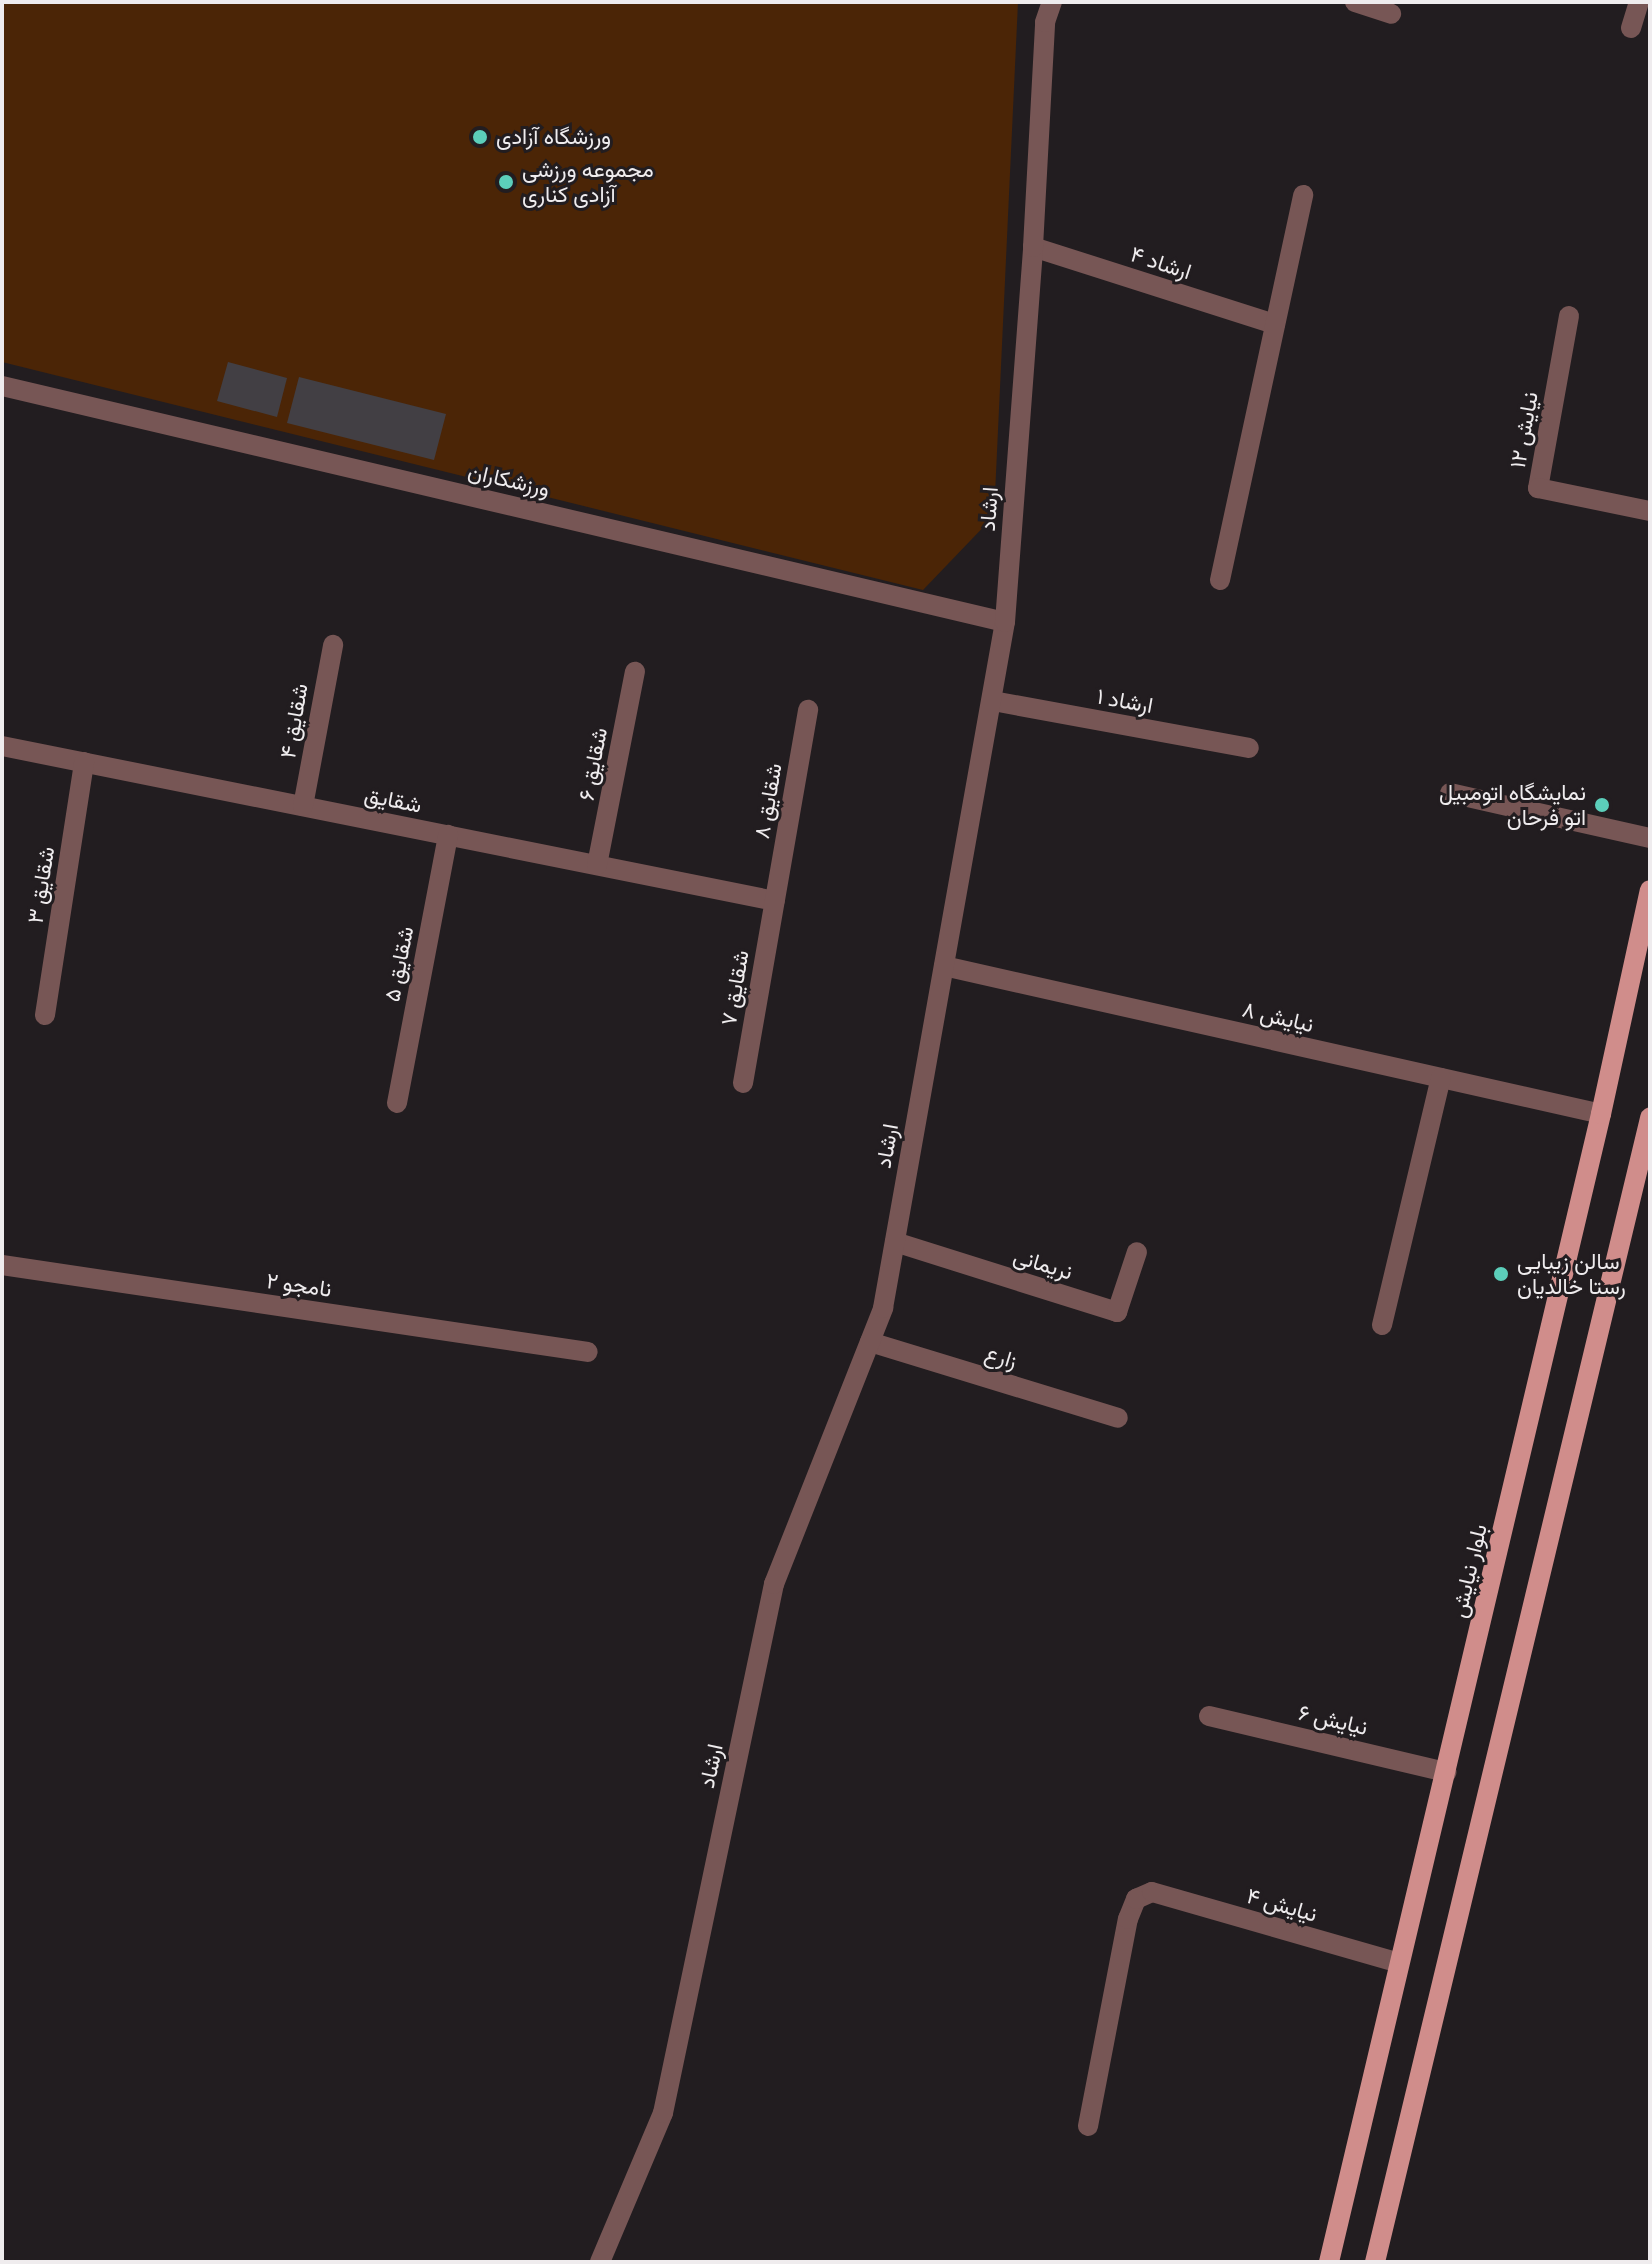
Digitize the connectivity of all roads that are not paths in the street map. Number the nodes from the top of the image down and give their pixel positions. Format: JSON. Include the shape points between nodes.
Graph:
{"nodes":[{"id":1,"x":1052,"y":2,"type":"edge"},
{"id":2,"x":1355,"y":2,"type":"edge"},
{"id":3,"x":1639,"y":2,"type":"edge"},
{"id":4,"x":1391,"y":14,"type":"dead end"},
{"id":5,"x":1631,"y":28,"type":"dead end"},
{"id":6,"x":1303,"y":195,"type":"dead end"},
{"id":7,"x":1033,"y":247,"type":"junction"},
{"id":8,"x":1569,"y":316,"type":"dead end"},
{"id":9,"x":1275,"y":324,"type":"junction"},
{"id":10,"x":2,"y":386,"type":"edge"},
{"id":11,"x":1650,"y":511,"type":"edge"},
{"id":12,"x":1220,"y":580,"type":"dead end"},
{"id":13,"x":1005,"y":622,"type":"junction"},
{"id":14,"x":333,"y":645,"type":"dead end"},
{"id":15,"x":635,"y":672,"type":"dead end"},
{"id":16,"x":993,"y":701,"type":"junction"},
{"id":17,"x":808,"y":710,"type":"dead end"},
{"id":18,"x":2,"y":746,"type":"edge"},
{"id":19,"x":1249,"y":748,"type":"dead end"},
{"id":20,"x":84,"y":762,"type":"junction"},
{"id":21,"x":1450,"y":793,"type":"dead end"},
{"id":22,"x":303,"y":806,"type":"junction"},
{"id":23,"x":448,"y":835,"type":"junction"},
{"id":24,"x":1650,"y":838,"type":"edge"},
{"id":25,"x":597,"y":865,"type":"junction"},
{"id":26,"x":1650,"y":890,"type":"edge"},
{"id":27,"x":775,"y":901,"type":"junction"},
{"id":28,"x":944,"y":966,"type":"junction"},
{"id":29,"x":45,"y":1015,"type":"dead end"},
{"id":30,"x":1441,"y":1078,"type":"junction"},
{"id":31,"x":743,"y":1083,"type":"dead end"},
{"id":32,"x":397,"y":1103,"type":"dead end"},
{"id":33,"x":1601,"y":1114,"type":"junction"},
{"id":34,"x":1650,"y":1118,"type":"edge"},
{"id":35,"x":895,"y":1242,"type":"junction"},
{"id":36,"x":1137,"y":1252,"type":"dead end"},
{"id":37,"x":2,"y":1265,"type":"edge"},
{"id":38,"x":1382,"y":1325,"type":"dead end"},
{"id":39,"x":870,"y":1342,"type":"junction"},
{"id":40,"x":588,"y":1352,"type":"dead end"},
{"id":41,"x":1118,"y":1418,"type":"dead end"},
{"id":42,"x":1209,"y":1716,"type":"dead end"},
{"id":43,"x":1446,"y":1772,"type":"junction"},
{"id":44,"x":1399,"y":1963,"type":"junction"},
{"id":45,"x":1088,"y":2126,"type":"dead end"},
{"id":46,"x":600,"y":2262,"type":"edge"},
{"id":47,"x":1329,"y":2262,"type":"edge"},
{"id":48,"x":1375,"y":2262,"type":"edge"}],
"edges":[{"from":1,"to":7,"type":"street","name":"ارشاد","via":[[1045,22]]},
{"from":2,"to":4,"type":"street"},
{"from":3,"to":5,"type":"street"},
{"from":6,"to":9,"type":"street"},
{"from":7,"to":9,"type":"street","name":"ارشاد ۴"},
{"from":7,"to":13,"type":"street","name":"ارشاد"},
{"from":8,"to":11,"type":"street","name":"نیایش ۱۲","via":[[1538,488]]},
{"from":9,"to":12,"type":"street"},
{"from":10,"to":13,"type":"street","name":"ورزشکاران"},
{"from":13,"to":16,"type":"street","name":"ارشاد"},
{"from":14,"to":22,"type":"street","name":"شقایق ۴"},
{"from":15,"to":25,"type":"street","name":"شقایق ۶"},
{"from":16,"to":19,"type":"street","name":"ارشاد ۱"},
{"from":16,"to":28,"type":"street","name":"ارشاد"},
{"from":17,"to":27,"type":"street","name":"شقایق ۸"},
{"from":18,"to":20,"type":"street","name":"شقایق"},
{"from":20,"to":22,"type":"street","name":"شقایق"},
{"from":20,"to":29,"type":"street","name":"شقایق ۳"},
{"from":21,"to":24,"type":"street"},
{"from":22,"to":23,"type":"street","name":"شقایق"},
{"from":23,"to":25,"type":"street","name":"شقایق"},
{"from":23,"to":32,"type":"street","name":"شقایق ۵"},
{"from":25,"to":27,"type":"street","name":"شقایق"},
{"from":26,"to":33,"type":"main road","name":"بلوار نیایش"},
{"from":27,"to":31,"type":"street","name":"شقایق ۷"},
{"from":28,"to":30,"type":"street","name":"نیایش ۸"},
{"from":28,"to":35,"type":"street","name":"ارشاد"},
{"from":30,"to":33,"type":"street","name":"نیایش ۸"},
{"from":30,"to":38,"type":"street"},
{"from":33,"to":43,"type":"main road","name":"بلوار نیایش"},
{"from":34,"to":48,"type":"main road"},
{"from":35,"to":36,"type":"street","name":"نریمانی","via":[[1117,1312]]},
{"from":35,"to":39,"type":"street","name":"ارشاد","via":[[883,1308]]},
{"from":37,"to":40,"type":"street","name":"نامجو ۲"},
{"from":39,"to":41,"type":"street","name":"زارع"},
{"from":39,"to":46,"type":"street","name":"ارشاد","via":[[774,1584],[663,2113]]},
{"from":42,"to":43,"type":"street","name":"نیایش ۶"},
{"from":43,"to":44,"type":"main road","name":"بلوار نیایش"},
{"from":44,"to":45,"type":"street","name":"نیایش ۴","via":[[1152,1892],[1136,1899]]},
{"from":44,"to":47,"type":"main road","name":"بلوار نیایش"}]}
